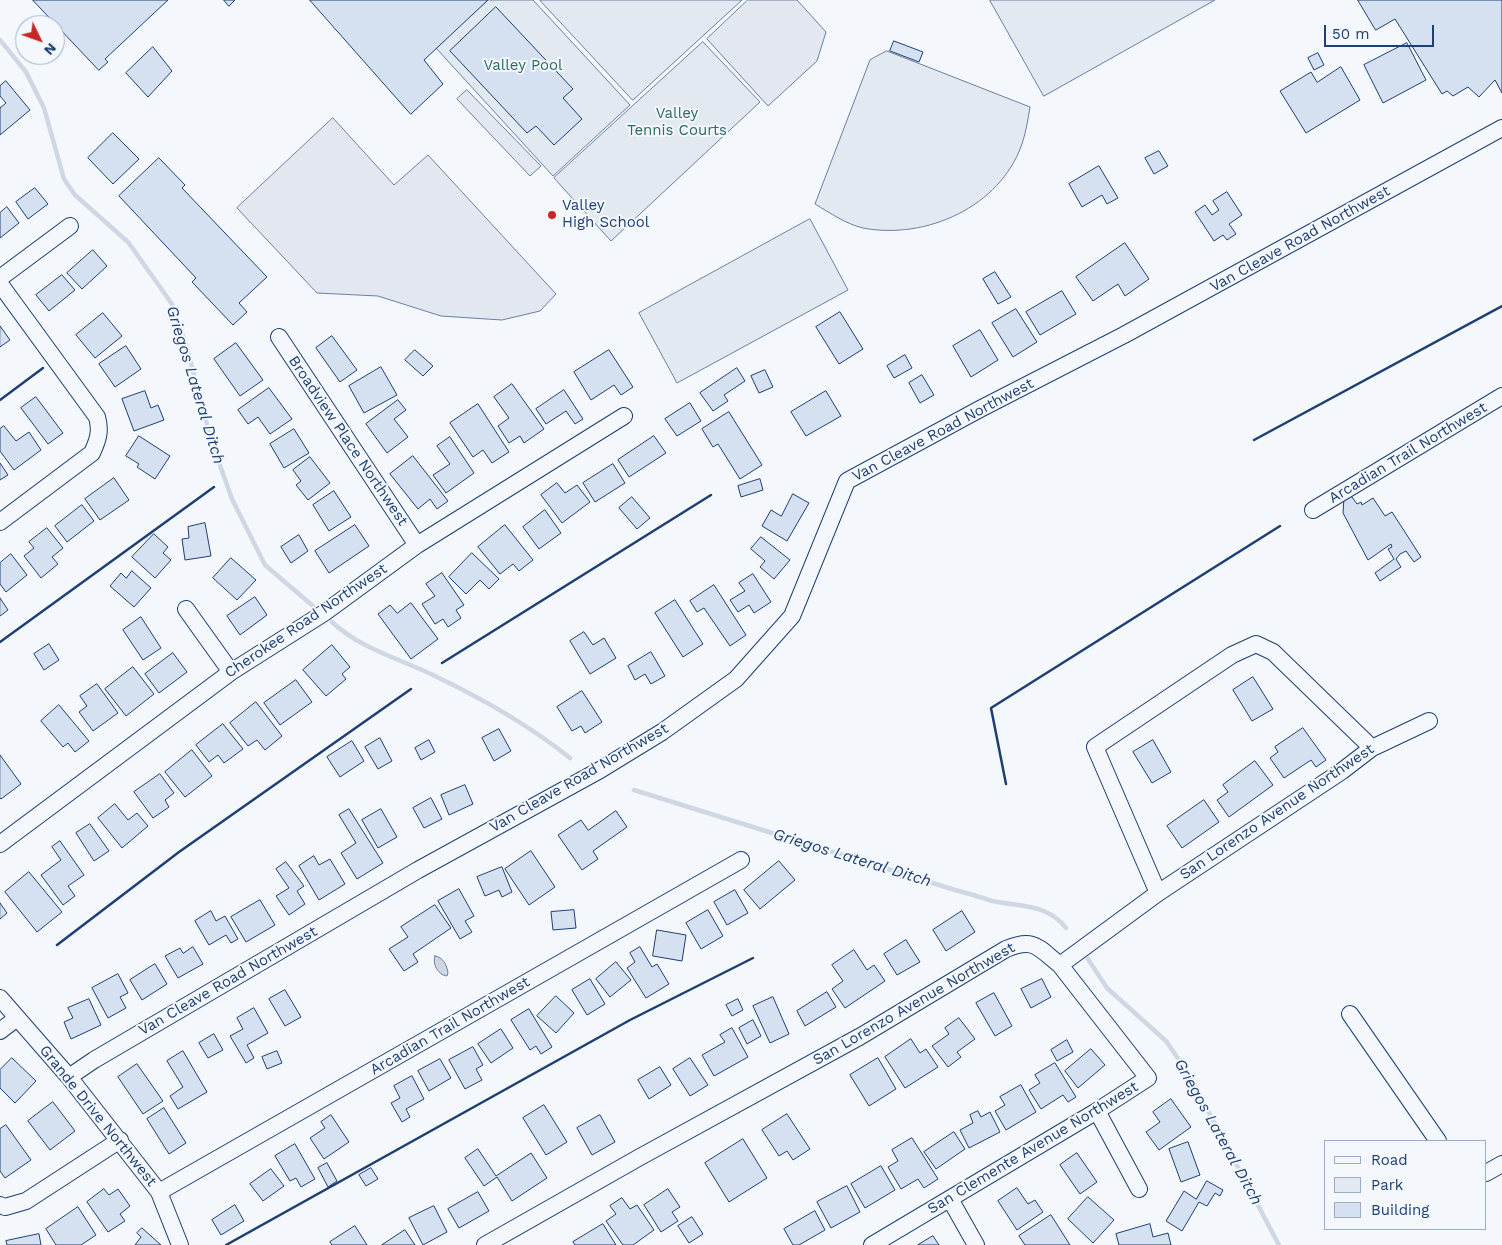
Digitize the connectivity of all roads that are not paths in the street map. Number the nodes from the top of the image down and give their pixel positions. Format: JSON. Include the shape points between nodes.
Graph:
{"nodes":[{"id":1,"x":1502,"y":128,"type":"edge"},
{"id":2,"x":70,"y":226,"type":"dead end"},
{"id":3,"x":0,"y":278,"type":"edge"},
{"id":4,"x":0,"y":284,"type":"edge"},
{"id":5,"x":279,"y":336,"type":"dead end"},
{"id":6,"x":1502,"y":396,"type":"edge"},
{"id":7,"x":624,"y":416,"type":"dead end"},
{"id":8,"x":1314,"y":510,"type":"dead end"},
{"id":9,"x":0,"y":522,"type":"edge"},
{"id":10,"x":417,"y":545,"type":"junction"},
{"id":11,"x":186,"y":609,"type":"dead end"},
{"id":12,"x":231,"y":672,"type":"junction"},
{"id":13,"x":1428,"y":721,"type":"dead end"},
{"id":14,"x":1372,"y":748,"type":"junction"},
{"id":15,"x":0,"y":844,"type":"edge"},
{"id":16,"x":742,"y":860,"type":"dead end"},
{"id":17,"x":1158,"y":892,"type":"junction"},
{"id":18,"x":1060,"y":965,"type":"junction"},
{"id":19,"x":0,"y":998,"type":"edge"},
{"id":20,"x":1350,"y":1014,"type":"dead end"},
{"id":21,"x":17,"y":1018,"type":"junction"},
{"id":22,"x":0,"y":1031,"type":"edge"},
{"id":23,"x":69,"y":1077,"type":"junction"},
{"id":24,"x":1097,"y":1111,"type":"junction"},
{"id":25,"x":120,"y":1140,"type":"junction"},
{"id":26,"x":1437,"y":1140,"type":"edge"},
{"id":27,"x":1502,"y":1164,"type":"edge"},
{"id":28,"x":1487,"y":1172,"type":"edge"},
{"id":29,"x":1139,"y":1189,"type":"dead end"},
{"id":30,"x":159,"y":1192,"type":"junction"},
{"id":31,"x":950,"y":1199,"type":"junction"},
{"id":32,"x":0,"y":1205,"type":"edge"},
{"id":33,"x":180,"y":1245,"type":"edge"},
{"id":34,"x":485,"y":1245,"type":"edge"},
{"id":35,"x":872,"y":1245,"type":"edge"},
{"id":36,"x":976,"y":1245,"type":"edge"}],
"edges":[{"from":1,"to":23,"type":"street","name":"Van Cleave Road Northwest","via":[[847,481],[792,616],[736,679],[662,732],[600,770],[410,875]]},
{"from":2,"to":3,"type":"street"},
{"from":4,"to":9,"type":"street","via":[[97,416],[100,427],[92,453]]},
{"from":5,"to":10,"type":"street","name":"Broadview Place Northwest"},
{"from":6,"to":8,"type":"street","name":"Arcadian Trail Northwest"},
{"from":7,"to":10,"type":"street","name":"Cherokee Road Northwest"},
{"from":10,"to":12,"type":"street","name":"Cherokee Road Northwest","via":[[324,613]]},
{"from":11,"to":12,"type":"street"},
{"from":12,"to":15,"type":"street","name":"Cherokee Road Northwest"},
{"from":13,"to":14,"type":"street","name":"San Lorenzo Avenue Northwest"},
{"from":14,"to":17,"type":"street","name":"San Lorenzo Avenue Northwest"},
{"from":14,"to":17,"type":"street","via":[[1273,652],[1256,644],[1232,655],[1096,747]]},
{"from":16,"to":30,"type":"street","name":"Arcadian Trail Northwest"},
{"from":17,"to":18,"type":"street","name":"San Lorenzo Avenue Northwest"},
{"from":18,"to":24,"type":"street","name":"San Clemente Avenue Northwest","via":[[1148,1078]]},
{"from":18,"to":34,"type":"street","name":"San Lorenzo Avenue Northwest","via":[[1032,943],[1006,949],[860,1036]]},
{"from":19,"to":21,"type":"street","name":"Grande Drive Northwest"},
{"from":20,"to":26,"type":"street"},
{"from":21,"to":22,"type":"street"},
{"from":21,"to":23,"type":"street","name":"Grande Drive Northwest"},
{"from":23,"to":25,"type":"street","name":"Grande Drive Northwest"},
{"from":24,"to":29,"type":"street"},
{"from":24,"to":31,"type":"street","name":"San Clemente Avenue Northwest"},
{"from":25,"to":30,"type":"street","name":"Grande Drive Northwest"},
{"from":25,"to":32,"type":"street","via":[[26,1201],[5,1207]]},
{"from":27,"to":28,"type":"street"},
{"from":30,"to":33,"type":"street","name":"Grande Drive Northwest"},
{"from":31,"to":35,"type":"street","name":"San Clemente Avenue Northwest"},
{"from":31,"to":36,"type":"street"}]}
